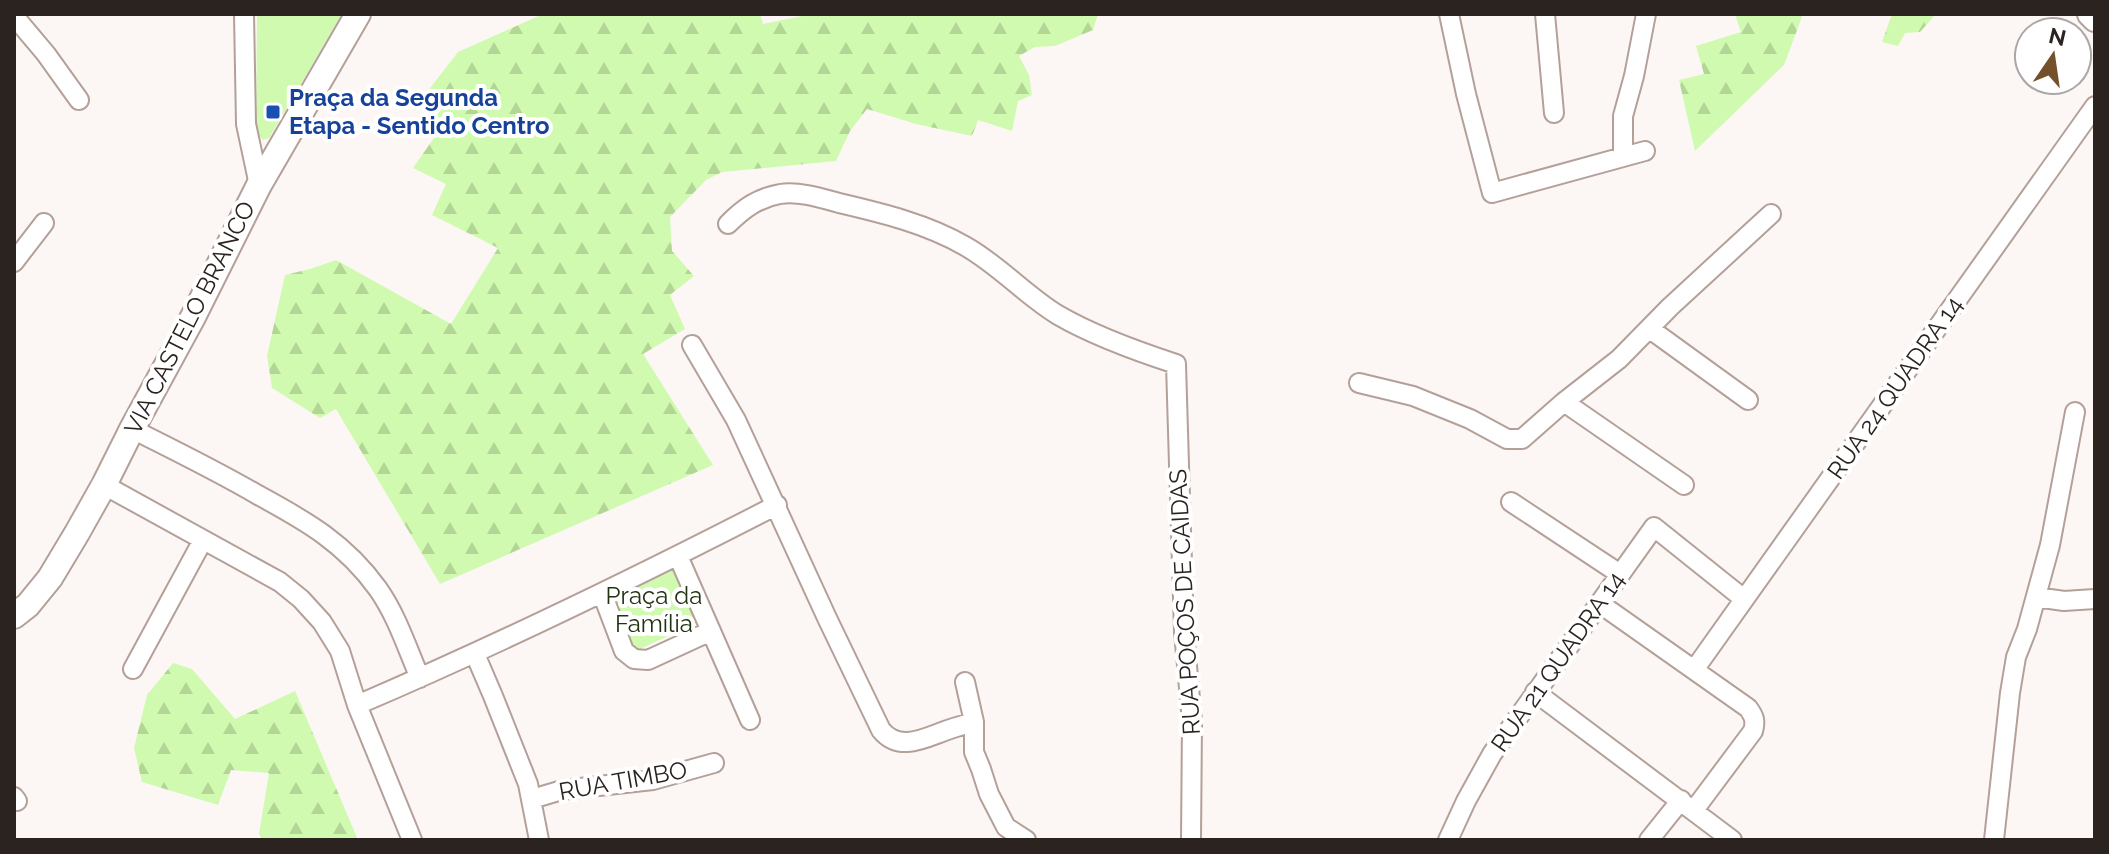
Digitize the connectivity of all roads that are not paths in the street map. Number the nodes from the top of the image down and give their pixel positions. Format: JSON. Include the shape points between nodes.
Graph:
{"nodes":[{"id":1,"x":244,"y":14,"type":"edge"},
{"id":2,"x":358,"y":14,"type":"edge"},
{"id":3,"x":1449,"y":14,"type":"edge"},
{"id":4,"x":1545,"y":14,"type":"edge"},
{"id":5,"x":1646,"y":14,"type":"edge"},
{"id":6,"x":2090,"y":14,"type":"edge"},
{"id":7,"x":14,"y":16,"type":"edge"},
{"id":8,"x":2095,"y":19,"type":"edge"},
{"id":9,"x":79,"y":100,"type":"dead end"},
{"id":10,"x":2095,"y":106,"type":"edge"},
{"id":11,"x":1554,"y":113,"type":"dead end"},
{"id":12,"x":1645,"y":151,"type":"dead end"},
{"id":13,"x":1623,"y":157,"type":"junction"},
{"id":14,"x":259,"y":185,"type":"junction"},
{"id":15,"x":1771,"y":214,"type":"dead end"},
{"id":16,"x":44,"y":223,"type":"dead end"},
{"id":17,"x":728,"y":224,"type":"dead end"},
{"id":18,"x":14,"y":262,"type":"edge"},
{"id":19,"x":1650,"y":329,"type":"junction"},
{"id":20,"x":692,"y":345,"type":"dead end"},
{"id":21,"x":1359,"y":383,"type":"dead end"},
{"id":22,"x":1748,"y":400,"type":"dead end"},
{"id":23,"x":1564,"y":402,"type":"junction"},
{"id":24,"x":2075,"y":412,"type":"dead end"},
{"id":25,"x":132,"y":429,"type":"junction"},
{"id":26,"x":104,"y":485,"type":"junction"},
{"id":27,"x":1684,"y":485,"type":"dead end"},
{"id":28,"x":1511,"y":502,"type":"dead end"},
{"id":29,"x":777,"y":505,"type":"junction"},
{"id":30,"x":203,"y":540,"type":"junction"},
{"id":31,"x":678,"y":556,"type":"junction"},
{"id":32,"x":1620,"y":574,"type":"junction"},
{"id":33,"x":602,"y":593,"type":"junction"},
{"id":34,"x":2036,"y":597,"type":"junction"},
{"id":35,"x":1744,"y":599,"type":"junction"},
{"id":36,"x":2095,"y":599,"type":"edge"},
{"id":37,"x":1599,"y":603,"type":"junction"},
{"id":38,"x":14,"y":616,"type":"edge"},
{"id":39,"x":711,"y":631,"type":"junction"},
{"id":40,"x":475,"y":654,"type":"junction"},
{"id":41,"x":133,"y":669,"type":"dead end"},
{"id":42,"x":1694,"y":670,"type":"junction"},
{"id":43,"x":420,"y":678,"type":"junction"},
{"id":44,"x":965,"y":682,"type":"dead end"},
{"id":45,"x":1535,"y":692,"type":"junction"},
{"id":46,"x":357,"y":705,"type":"junction"},
{"id":47,"x":750,"y":720,"type":"dead end"},
{"id":48,"x":974,"y":722,"type":"junction"},
{"id":49,"x":942,"y":732,"type":"junction"},
{"id":50,"x":974,"y":752,"type":"junction"},
{"id":51,"x":714,"y":763,"type":"dead end"},
{"id":52,"x":532,"y":799,"type":"junction"},
{"id":53,"x":1688,"y":805,"type":"junction"},
{"id":54,"x":412,"y":840,"type":"edge"},
{"id":55,"x":539,"y":840,"type":"edge"},
{"id":56,"x":1026,"y":840,"type":"edge"},
{"id":57,"x":1191,"y":840,"type":"edge"},
{"id":58,"x":1448,"y":840,"type":"edge"},
{"id":59,"x":1649,"y":840,"type":"edge"},
{"id":60,"x":1732,"y":840,"type":"edge"},
{"id":61,"x":1994,"y":840,"type":"edge"}],
"edges":[{"from":1,"to":14,"type":"street","via":[[246,124]]},
{"from":2,"to":14,"type":"main road","name":"VIA CASTELO BRANCO"},
{"from":3,"to":13,"type":"street","via":[[1492,193]]},
{"from":4,"to":11,"type":"street"},
{"from":5,"to":13,"type":"street","via":[[1623,116]]},
{"from":6,"to":8,"type":"main road"},
{"from":7,"to":9,"type":"street"},
{"from":10,"to":35,"type":"street","name":"RUA 24 QUADRA 14"},
{"from":12,"to":13,"type":"street"},
{"from":14,"to":25,"type":"main road","name":"VIA CASTELO BRANCO"},
{"from":15,"to":19,"type":"street"},
{"from":16,"to":18,"type":"street"},
{"from":17,"to":57,"type":"street","name":"RUA POÇOS DE CAIDAS","via":[[760,199],[783,193],[812,196],[937,231],[1055,313],[1176,364],[1192,722]]},
{"from":19,"to":22,"type":"street"},
{"from":19,"to":23,"type":"street"},
{"from":20,"to":29,"type":"street"},
{"from":21,"to":23,"type":"street","via":[[1413,396],[1513,440],[1529,434]]},
{"from":23,"to":27,"type":"street"},
{"from":24,"to":34,"type":"street"},
{"from":25,"to":26,"type":"main road","name":"VIA CASTELO BRANCO"},
{"from":25,"to":43,"type":"street","via":[[298,517],[341,546],[380,591]]},
{"from":26,"to":30,"type":"street"},
{"from":26,"to":38,"type":"main road","name":"VIA CASTELO BRANCO","via":[[50,578]]},
{"from":28,"to":32,"type":"street"},
{"from":29,"to":31,"type":"street"},
{"from":29,"to":49,"type":"street","via":[[881,730],[900,742]]},
{"from":30,"to":41,"type":"street"},
{"from":30,"to":46,"type":"street","via":[[301,599],[340,651]]},
{"from":31,"to":33,"type":"street"},
{"from":31,"to":39,"type":"street"},
{"from":32,"to":35,"type":"street","name":"RUA 21 QUADRA 14","via":[[1654,527]]},
{"from":32,"to":37,"type":"street","name":"RUA 21 QUADRA 14"},
{"from":33,"to":39,"type":"street","via":[[624,651],[634,659],[648,660]]},
{"from":33,"to":40,"type":"street"},
{"from":34,"to":36,"type":"street"},
{"from":34,"to":61,"type":"street","via":[[2016,657]]},
{"from":35,"to":42,"type":"street","name":"RUA 24 QUADRA 14"},
{"from":37,"to":42,"type":"street"},
{"from":37,"to":45,"type":"street","name":"RUA 21 QUADRA 14"},
{"from":39,"to":47,"type":"street"},
{"from":40,"to":43,"type":"street"},
{"from":40,"to":52,"type":"street"},
{"from":42,"to":53,"type":"street","via":[[1748,708],[1755,723]]},
{"from":43,"to":46,"type":"street"},
{"from":44,"to":48,"type":"street"},
{"from":45,"to":53,"type":"street"},
{"from":45,"to":58,"type":"street","name":"RUA 21 QUADRA 14","via":[[1492,754]]},
{"from":46,"to":54,"type":"street"},
{"from":48,"to":49,"type":"street"},
{"from":48,"to":50,"type":"street"},
{"from":49,"to":50,"type":"street"},
{"from":50,"to":56,"type":"street","via":[[1006,827]]},
{"from":51,"to":52,"type":"street","name":"RUA TIMBO","via":[[653,780],[562,790]]},
{"from":52,"to":55,"type":"street"},
{"from":53,"to":59,"type":"street"},
{"from":53,"to":60,"type":"street"}]}
